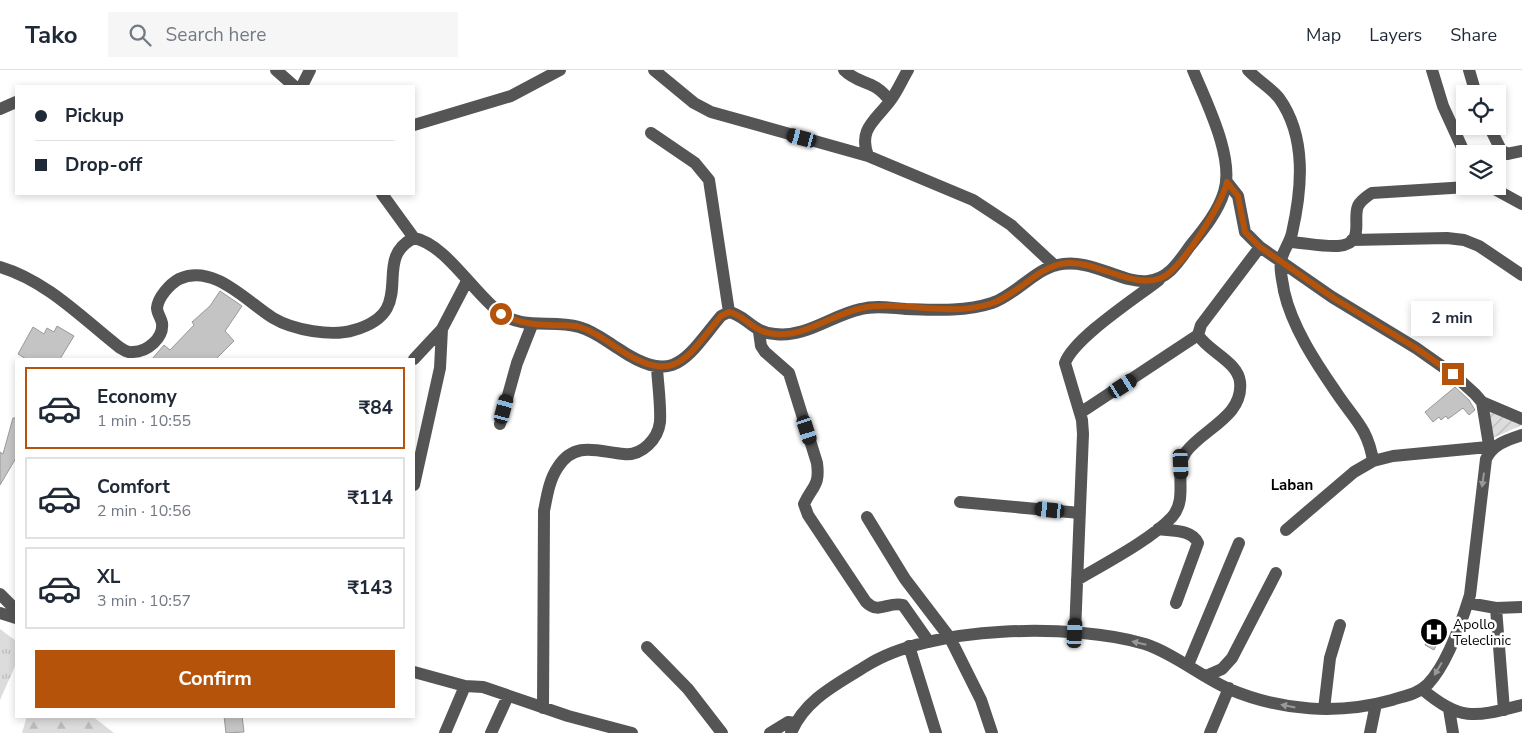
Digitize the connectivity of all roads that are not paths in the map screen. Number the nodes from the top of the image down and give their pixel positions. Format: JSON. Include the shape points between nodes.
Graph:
{"nodes":[{"id":1,"x":276,"y":70,"type":"edge"},
{"id":2,"x":310,"y":70,"type":"edge"},
{"id":3,"x":560,"y":70,"type":"edge"},
{"id":4,"x":654,"y":70,"type":"edge"},
{"id":5,"x":844,"y":70,"type":"edge"},
{"id":6,"x":908,"y":70,"type":"edge"},
{"id":7,"x":1193,"y":70,"type":"edge"},
{"id":8,"x":1248,"y":70,"type":"edge"},
{"id":9,"x":1432,"y":70,"type":"edge"},
{"id":10,"x":1469,"y":70,"type":"edge"},
{"id":11,"x":293,"y":85,"type":"edge"},
{"id":12,"x":302,"y":85,"type":"edge"},
{"id":13,"x":1473,"y":85,"type":"edge"},
{"id":14,"x":890,"y":101,"type":"junction"},
{"id":15,"x":15,"y":102,"type":"edge"},
{"id":16,"x":0,"y":109,"type":"edge"},
{"id":17,"x":415,"y":125,"type":"edge"},
{"id":18,"x":651,"y":133,"type":"dead end"},
{"id":19,"x":1494,"y":135,"type":"edge"},
{"id":20,"x":1461,"y":145,"type":"edge"},
{"id":21,"x":1522,"y":151,"type":"edge"},
{"id":22,"x":868,"y":156,"type":"junction"},
{"id":23,"x":1227,"y":182,"type":"junction"},
{"id":24,"x":1456,"y":188,"type":"edge"},
{"id":25,"x":383,"y":195,"type":"edge"},
{"id":26,"x":1506,"y":195,"type":"edge"},
{"id":27,"x":1522,"y":204,"type":"edge"},
{"id":28,"x":414,"y":238,"type":"junction"},
{"id":29,"x":1352,"y":240,"type":"junction"},
{"id":30,"x":1290,"y":242,"type":"junction"},
{"id":31,"x":1260,"y":247,"type":"junction"},
{"id":32,"x":1280,"y":261,"type":"junction"},
{"id":33,"x":1054,"y":265,"type":"junction"},
{"id":34,"x":0,"y":267,"type":"edge"},
{"id":35,"x":1522,"y":275,"type":"edge"},
{"id":36,"x":1164,"y":276,"type":"junction"},
{"id":37,"x":467,"y":281,"type":"junction"},
{"id":38,"x":729,"y":312,"type":"junction"},
{"id":39,"x":532,"y":324,"type":"junction"},
{"id":40,"x":442,"y":328,"type":"junction"},
{"id":41,"x":759,"y":332,"type":"junction"},
{"id":42,"x":1198,"y":335,"type":"junction"},
{"id":43,"x":415,"y":358,"type":"edge"},
{"id":44,"x":657,"y":368,"type":"junction"},
{"id":45,"x":1482,"y":402,"type":"junction"},
{"id":46,"x":1080,"y":413,"type":"junction"},
{"id":47,"x":1522,"y":419,"type":"edge"},
{"id":48,"x":500,"y":424,"type":"dead end"},
{"id":49,"x":1522,"y":435,"type":"edge"},
{"id":50,"x":1489,"y":449,"type":"junction"},
{"id":51,"x":1373,"y":461,"type":"junction"},
{"id":52,"x":415,"y":480,"type":"edge"},
{"id":53,"x":960,"y":502,"type":"dead end"},
{"id":54,"x":1080,"y":513,"type":"junction"},
{"id":55,"x":867,"y":517,"type":"dead end"},
{"id":56,"x":1158,"y":529,"type":"junction"},
{"id":57,"x":1286,"y":530,"type":"dead end"},
{"id":58,"x":1239,"y":543,"type":"dead end"},
{"id":59,"x":1276,"y":573,"type":"dead end"},
{"id":60,"x":1077,"y":580,"type":"junction"},
{"id":61,"x":0,"y":594,"type":"edge"},
{"id":62,"x":1468,"y":602,"type":"junction"},
{"id":63,"x":1176,"y":603,"type":"dead end"},
{"id":64,"x":1522,"y":607,"type":"edge"},
{"id":65,"x":1496,"y":608,"type":"junction"},
{"id":66,"x":15,"y":609,"type":"edge"},
{"id":67,"x":0,"y":613,"type":"edge"},
{"id":68,"x":15,"y":618,"type":"edge"},
{"id":69,"x":1340,"y":625,"type":"dead end"},
{"id":70,"x":1075,"y":633,"type":"junction"},
{"id":71,"x":950,"y":638,"type":"junction"},
{"id":72,"x":929,"y":642,"type":"junction"},
{"id":73,"x":909,"y":646,"type":"junction"},
{"id":74,"x":647,"y":648,"type":"dead end"},
{"id":75,"x":1188,"y":665,"type":"junction"},
{"id":76,"x":415,"y":672,"type":"edge"},
{"id":77,"x":1206,"y":676,"type":"junction"},
{"id":78,"x":465,"y":686,"type":"junction"},
{"id":79,"x":1229,"y":688,"type":"junction"},
{"id":80,"x":1422,"y":689,"type":"junction"},
{"id":81,"x":508,"y":696,"type":"junction"},
{"id":82,"x":1376,"y":704,"type":"junction"},
{"id":83,"x":1522,"y":705,"type":"edge"},
{"id":84,"x":543,"y":708,"type":"junction"},
{"id":85,"x":1324,"y":709,"type":"junction"},
{"id":86,"x":1449,"y":709,"type":"junction"},
{"id":87,"x":1504,"y":710,"type":"junction"},
{"id":88,"x":793,"y":728,"type":"edge"},
{"id":89,"x":445,"y":733,"type":"edge"},
{"id":90,"x":490,"y":733,"type":"edge"},
{"id":91,"x":632,"y":733,"type":"edge"},
{"id":92,"x":722,"y":733,"type":"edge"},
{"id":93,"x":770,"y":733,"type":"edge"},
{"id":94,"x":936,"y":733,"type":"edge"},
{"id":95,"x":992,"y":733,"type":"edge"},
{"id":96,"x":1210,"y":733,"type":"edge"},
{"id":97,"x":1370,"y":733,"type":"edge"},
{"id":98,"x":1453,"y":733,"type":"edge"}],
"edges":[{"from":1,"to":11,"type":"street"},
{"from":2,"to":12,"type":"street"},
{"from":3,"to":17,"type":"street","via":[[511,96]]},
{"from":4,"to":22,"type":"street","via":[[694,103],[711,112]]},
{"from":5,"to":14,"type":"street","via":[[858,80],[877,86]]},
{"from":6,"to":14,"type":"street"},
{"from":7,"to":23,"type":"street","via":[[1220,140]]},
{"from":8,"to":30,"type":"street","via":[[1277,96],[1292,120],[1300,169],[1299,203]]},
{"from":9,"to":20,"type":"street","via":[[1443,106]]},
{"from":10,"to":13,"type":"street"},
{"from":14,"to":22,"type":"street","via":[[867,130],[863,143]]},
{"from":15,"to":16,"type":"street"},
{"from":18,"to":38,"type":"street","via":[[695,163],[710,180]]},
{"from":19,"to":21,"type":"street","via":[[1501,150],[1507,154]]},
{"from":22,"to":33,"type":"street","via":[[979,204],[1011,225]]},
{"from":23,"to":31,"type":"street","via":[[1238,196],[1245,232]]},
{"from":23,"to":36,"type":"street","via":[[1222,199],[1204,228],[1176,266]]},
{"from":24,"to":29,"type":"street","via":[[1372,193],[1357,208],[1358,230]]},
{"from":25,"to":28,"type":"street"},
{"from":26,"to":27,"type":"street"},
{"from":28,"to":34,"type":"street","via":[[399,249],[392,262],[394,286],[390,302],[387,310],[372,324],[352,331],[320,332],[289,326],[272,318],[232,288],[193,275],[179,279],[161,297],[157,309],[162,324],[160,336],[142,351],[131,353],[119,348],[50,291],[17,272]]},
{"from":28,"to":37,"type":"street","via":[[425,240],[438,250]]},
{"from":29,"to":30,"type":"street","via":[[1340,246]]},
{"from":29,"to":35,"type":"street","via":[[1464,240],[1479,246]]},
{"from":30,"to":32,"type":"street"},
{"from":31,"to":32,"type":"street"},
{"from":31,"to":42,"type":"street","via":[[1201,325]]},
{"from":32,"to":45,"type":"street","via":[[1416,348],[1453,374]]},
{"from":32,"to":51,"type":"street","via":[[1284,292],[1297,325],[1336,393],[1364,428]]},
{"from":33,"to":36,"type":"street","via":[[1083,264],[1142,281]]},
{"from":33,"to":41,"type":"street","via":[[1006,297],[979,306],[958,310],[861,308],[790,335]]},
{"from":36,"to":46,"type":"street","via":[[1068,356],[1065,363],[1068,378]]},
{"from":37,"to":39,"type":"street","via":[[501,314]]},
{"from":37,"to":40,"type":"street"},
{"from":38,"to":41,"type":"street"},
{"from":38,"to":44,"type":"street","via":[[721,316],[686,358],[672,366]]},
{"from":39,"to":44,"type":"street","via":[[577,326]]},
{"from":39,"to":48,"type":"street"},
{"from":40,"to":43,"type":"street"},
{"from":40,"to":52,"type":"street","via":[[440,368]]},
{"from":41,"to":72,"type":"street","via":[[765,352],[789,373],[817,463],[819,478],[804,504],[808,515],[866,602],[878,609],[897,603],[903,605]]},
{"from":42,"to":46,"type":"street"},
{"from":42,"to":56,"type":"street","via":[[1205,346],[1232,367],[1240,381],[1240,396],[1230,412],[1185,453],[1181,464],[1180,502],[1173,516]]},
{"from":44,"to":84,"type":"street","via":[[660,422],[656,436],[648,446],[625,455],[594,448],[583,450],[559,465],[551,480],[544,511]]},
{"from":45,"to":47,"type":"street"},
{"from":45,"to":50,"type":"street"},
{"from":46,"to":54,"type":"street","via":[[1083,434]]},
{"from":49,"to":50,"type":"street"},
{"from":50,"to":51,"type":"street","via":[[1393,456]]},
{"from":50,"to":62,"type":"street","one_way":true},
{"from":51,"to":57,"type":"street","via":[[1354,472]]},
{"from":53,"to":54,"type":"street"},
{"from":54,"to":60,"type":"street"},
{"from":55,"to":71,"type":"street","via":[[905,580]]},
{"from":56,"to":60,"type":"street"},
{"from":56,"to":63,"type":"street","via":[[1189,534],[1198,542]]},
{"from":58,"to":75,"type":"street"},
{"from":59,"to":77,"type":"street","via":[[1232,658],[1222,668]]},
{"from":60,"to":70,"type":"street"},
{"from":61,"to":66,"type":"street"},
{"from":62,"to":65,"type":"street"},
{"from":62,"to":80,"type":"street","one_way":true,"via":[[1443,660]]},
{"from":64,"to":65,"type":"street"},
{"from":65,"to":87,"type":"street"},
{"from":67,"to":68,"type":"street"},
{"from":69,"to":85,"type":"street","via":[[1330,658]]},
{"from":70,"to":71,"type":"street","via":[[1024,631]]},
{"from":75,"to":70,"type":"street","one_way":true,"via":[[1142,644]]},
{"from":71,"to":72,"type":"street"},
{"from":71,"to":95,"type":"street","via":[[981,700]]},
{"from":72,"to":73,"type":"street"},
{"from":73,"to":88,"type":"street","via":[[878,658],[809,704]]},
{"from":73,"to":94,"type":"street"},
{"from":74,"to":92,"type":"street","via":[[688,690]]},
{"from":75,"to":77,"type":"street"},
{"from":76,"to":78,"type":"street"},
{"from":77,"to":79,"type":"street"},
{"from":78,"to":81,"type":"street","via":[[483,687]]},
{"from":78,"to":89,"type":"street"},
{"from":85,"to":79,"type":"street","one_way":true,"via":[[1273,703]]},
{"from":79,"to":96,"type":"street"},
{"from":80,"to":82,"type":"street"},
{"from":80,"to":86,"type":"street"},
{"from":81,"to":84,"type":"street"},
{"from":81,"to":90,"type":"street"},
{"from":82,"to":85,"type":"street"},
{"from":82,"to":97,"type":"street"},
{"from":83,"to":87,"type":"street"},
{"from":84,"to":91,"type":"street"},
{"from":86,"to":87,"type":"street","via":[[1468,715]]},
{"from":86,"to":98,"type":"street"},
{"from":88,"to":93,"type":"street","via":[[788,722]]}]}
